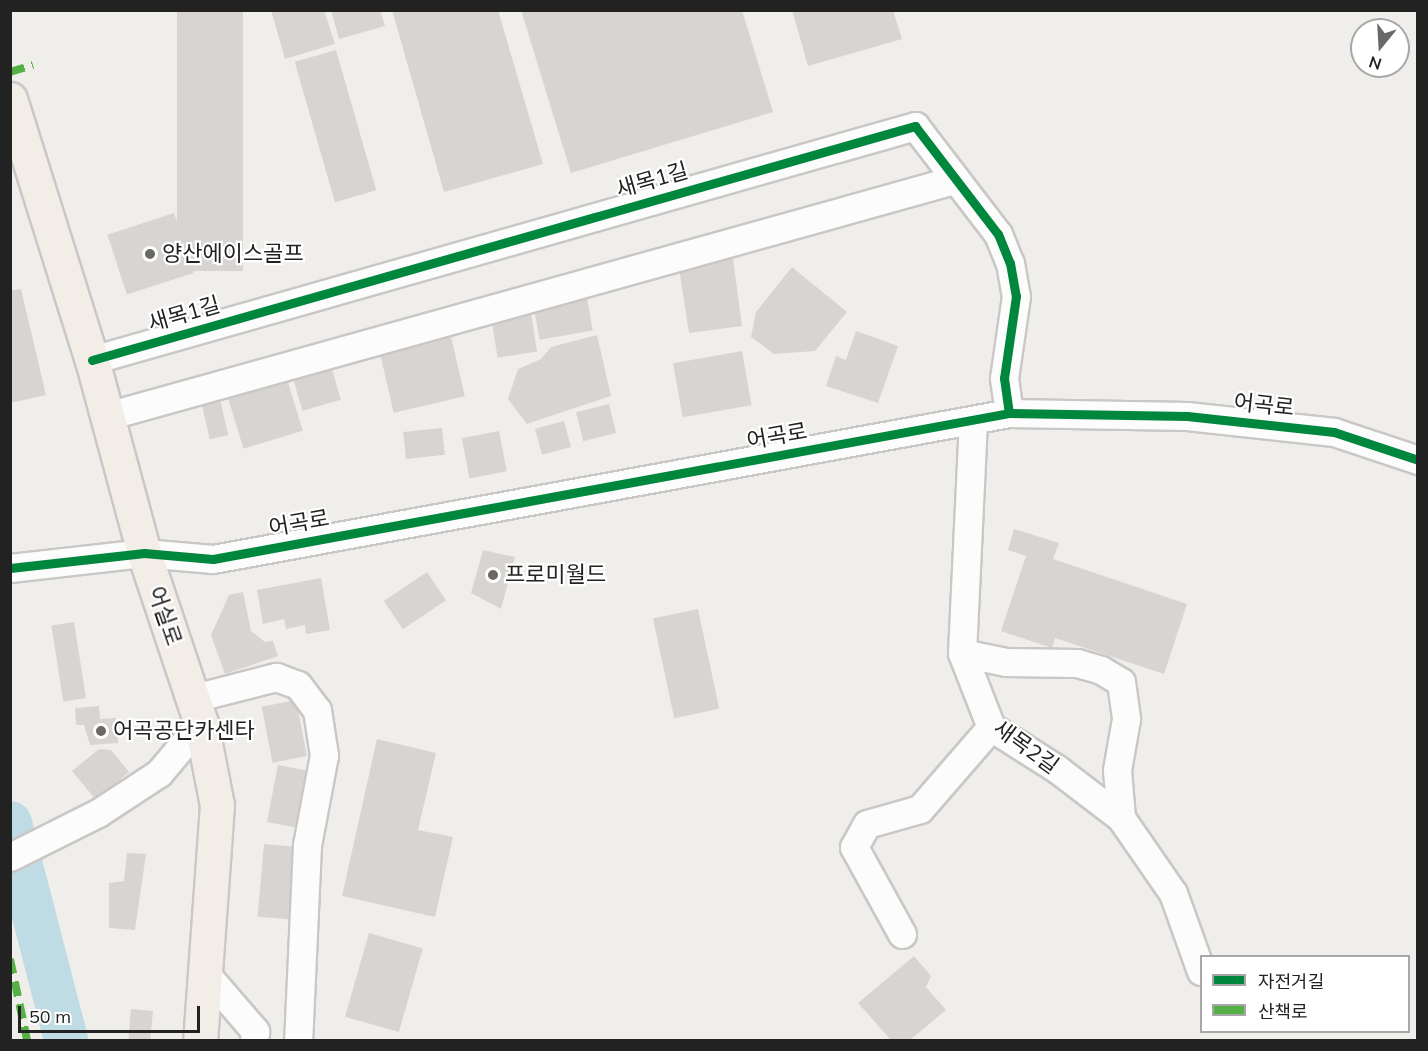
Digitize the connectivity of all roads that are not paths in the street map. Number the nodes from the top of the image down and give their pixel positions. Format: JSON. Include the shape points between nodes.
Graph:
{"nodes":[{"id":1,"x":10,"y":99,"type":"edge"},
{"id":2,"x":954,"y":180,"type":"junction"},
{"id":3,"x":92,"y":360,"type":"junction"},
{"id":4,"x":1009,"y":413,"type":"junction"},
{"id":5,"x":107,"y":416,"type":"junction"},
{"id":6,"x":973,"y":420,"type":"junction"},
{"id":7,"x":1418,"y":460,"type":"edge"},
{"id":8,"x":144,"y":553,"type":"junction"},
{"id":9,"x":10,"y":568,"type":"edge"},
{"id":10,"x":962,"y":653,"type":"junction"},
{"id":11,"x":197,"y":710,"type":"junction"},
{"id":12,"x":991,"y":727,"type":"junction"},
{"id":13,"x":1121,"y":818,"type":"junction"},
{"id":14,"x":10,"y":857,"type":"edge"},
{"id":15,"x":902,"y":934,"type":"dead end"},
{"id":16,"x":1200,"y":968,"type":"edge"},
{"id":17,"x":205,"y":973,"type":"junction"},
{"id":18,"x":200,"y":1041,"type":"edge"},
{"id":19,"x":254,"y":1041,"type":"edge"},
{"id":20,"x":298,"y":1041,"type":"edge"}],
"edges":[{"from":1,"to":3,"type":"main road","name":"어실로"},
{"from":2,"to":3,"type":"street","name":"새목1길","via":[[915,126]]},
{"from":2,"to":4,"type":"street","name":"새목1길","via":[[998,234],[1010,263],[1016,296],[1004,378]]},
{"from":2,"to":5,"type":"street"},
{"from":3,"to":5,"type":"main road","name":"어실로"},
{"from":4,"to":6,"type":"street","name":"어곡로"},
{"from":4,"to":7,"type":"street","name":"어곡로","via":[[1187,416],[1334,432]]},
{"from":5,"to":8,"type":"main road","name":"어실로"},
{"from":6,"to":8,"type":"street","name":"어곡로","via":[[213,559]]},
{"from":6,"to":10,"type":"street","name":"새목2길"},
{"from":8,"to":9,"type":"street","name":"어곡로"},
{"from":8,"to":11,"type":"main road","name":"어실로"},
{"from":10,"to":12,"type":"street","name":"새목2길"},
{"from":10,"to":13,"type":"street","name":"새목2길","via":[[1006,662],[1077,663],[1101,670],[1121,682],[1126,719],[1117,770]]},
{"from":11,"to":14,"type":"street","via":[[159,773],[98,813]]},
{"from":11,"to":17,"type":"main road","name":"어실로","via":[[217,806]]},
{"from":11,"to":20,"type":"street","via":[[276,677],[298,685],[317,710],[324,755],[307,845]]},
{"from":12,"to":13,"type":"street","name":"새목2길","via":[[1057,769]]},
{"from":12,"to":15,"type":"street","via":[[920,809],[867,824],[854,847]]},
{"from":13,"to":16,"type":"street","name":"새목2길","via":[[1173,893]]},
{"from":17,"to":18,"type":"main road","name":"어실로"},
{"from":17,"to":19,"type":"street","via":[[255,1031]]}]}
